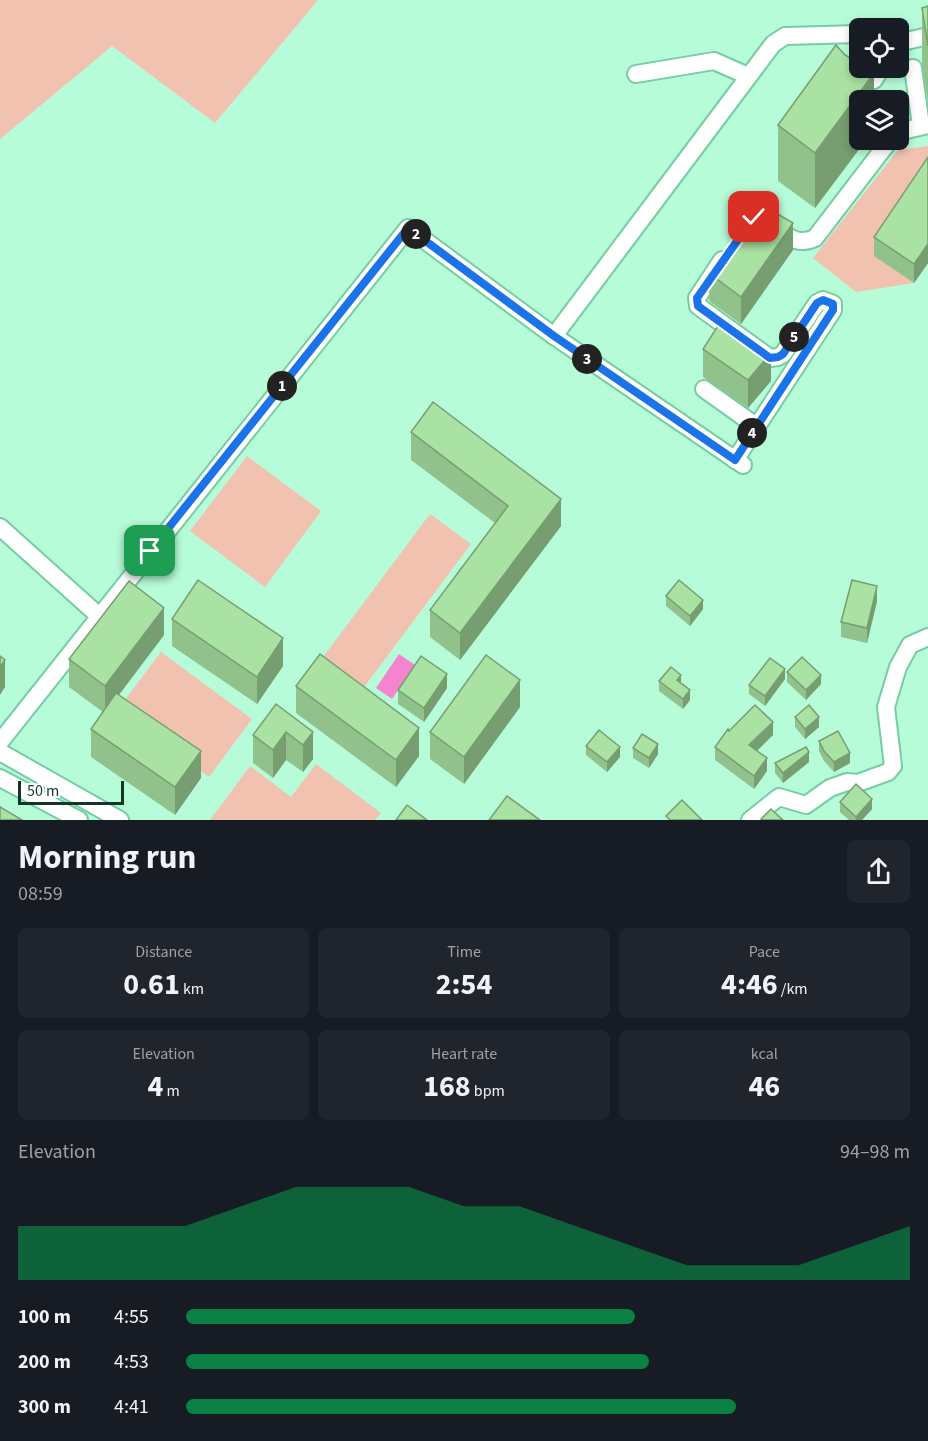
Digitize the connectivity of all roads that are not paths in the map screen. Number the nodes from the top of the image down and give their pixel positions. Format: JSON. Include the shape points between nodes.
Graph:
{"nodes":[{"id":1,"x":849,"y":34,"type":"edge"},
{"id":2,"x":928,"y":36,"type":"edge"},
{"id":3,"x":909,"y":40,"type":"edge"},
{"id":4,"x":913,"y":68,"type":"dead end"},
{"id":5,"x":636,"y":74,"type":"dead end"},
{"id":6,"x":748,"y":76,"type":"junction"},
{"id":7,"x":924,"y":125,"type":"edge"},
{"id":8,"x":909,"y":129,"type":"edge"},
{"id":9,"x":882,"y":150,"type":"edge"},
{"id":10,"x":759,"y":218,"type":"edge"},
{"id":11,"x":733,"y":244,"type":"edge"},
{"id":12,"x":554,"y":336,"type":"junction"},
{"id":13,"x":704,"y":389,"type":"dead end"},
{"id":14,"x":756,"y":426,"type":"junction"},
{"id":15,"x":0,"y":527,"type":"edge"},
{"id":16,"x":99,"y":616,"type":"junction"},
{"id":17,"x":928,"y":636,"type":"edge"},
{"id":18,"x":0,"y":742,"type":"edge"},
{"id":19,"x":0,"y":752,"type":"edge"},
{"id":20,"x":0,"y":778,"type":"edge"},
{"id":21,"x":90,"y":803,"type":"junction"},
{"id":22,"x":79,"y":820,"type":"edge"},
{"id":23,"x":120,"y":820,"type":"edge"},
{"id":24,"x":750,"y":820,"type":"edge"}],
"edges":[{"from":1,"to":6,"type":"street","via":[[784,36]]},
{"from":2,"to":3,"type":"street"},
{"from":4,"to":7,"type":"street"},
{"from":5,"to":6,"type":"street","via":[[714,61]]},
{"from":6,"to":12,"type":"street"},
{"from":7,"to":8,"type":"street"},
{"from":9,"to":10,"type":"street","via":[[815,238],[796,241]]},
{"from":11,"to":14,"type":"street","via":[[697,298],[698,306],[770,358],[783,354],[817,303],[823,300],[833,304],[833,310]]},
{"from":12,"to":14,"type":"street","via":[[739,463]]},
{"from":12,"to":16,"type":"street","via":[[408,228]]},
{"from":13,"to":14,"type":"street"},
{"from":15,"to":16,"type":"street"},
{"from":16,"to":18,"type":"street"},
{"from":17,"to":24,"type":"street","via":[[910,645],[897,667],[886,707],[893,766],[888,772],[830,788],[806,805],[779,797]]},
{"from":19,"to":21,"type":"street"},
{"from":20,"to":22,"type":"street"},
{"from":21,"to":22,"type":"street"},
{"from":21,"to":23,"type":"street"}]}
